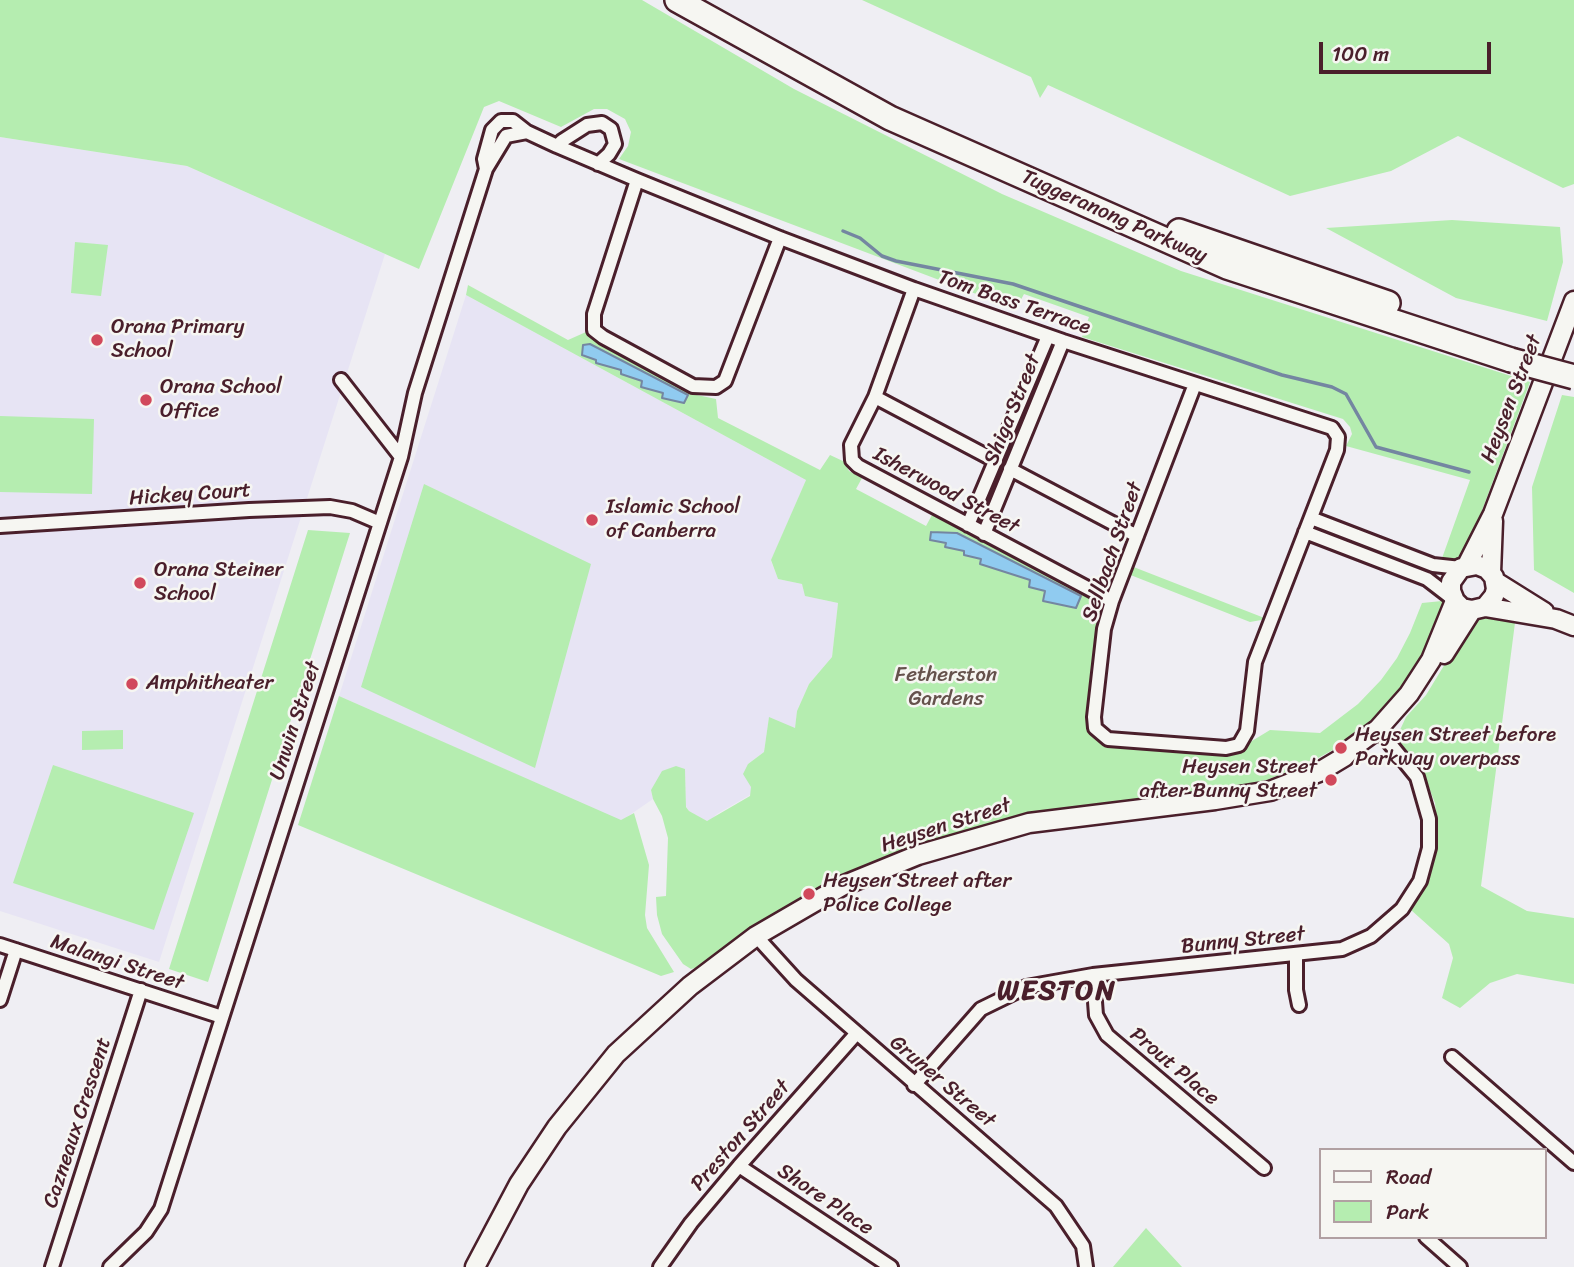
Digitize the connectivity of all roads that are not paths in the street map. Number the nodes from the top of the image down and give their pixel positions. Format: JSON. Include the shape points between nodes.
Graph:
{"nodes":[{"id":1,"x":677,"y":0,"type":"edge"},
{"id":2,"x":709,"y":0,"type":"edge"},
{"id":3,"x":527,"y":132,"type":"joint"},
{"id":4,"x":557,"y":146,"type":"junction"},
{"id":5,"x":598,"y":164,"type":"junction"},
{"id":6,"x":637,"y":180,"type":"junction"},
{"id":7,"x":780,"y":238,"type":"junction"},
{"id":8,"x":914,"y":289,"type":"junction"},
{"id":9,"x":1574,"y":301,"type":"edge"},
{"id":10,"x":1048,"y":336,"type":"junction"},
{"id":11,"x":1063,"y":341,"type":"junction"},
{"id":12,"x":1513,"y":353,"type":"junction"},
{"id":13,"x":1574,"y":362,"type":"edge"},
{"id":14,"x":1574,"y":377,"type":"edge"},
{"id":15,"x":341,"y":380,"type":"dead end"},
{"id":16,"x":1195,"y":384,"type":"junction"},
{"id":17,"x":875,"y":397,"type":"junction"},
{"id":18,"x":401,"y":457,"type":"junction"},
{"id":19,"x":996,"y":461,"type":"junction"},
{"id":20,"x":1010,"y":469,"type":"junction"},
{"id":21,"x":1493,"y":513,"type":"junction"},
{"id":22,"x":1311,"y":518,"type":"junction"},
{"id":23,"x":380,"y":523,"type":"junction"},
{"id":24,"x":968,"y":525,"type":"junction"},
{"id":25,"x":0,"y":526,"type":"edge"},
{"id":26,"x":1305,"y":532,"type":"junction"},
{"id":27,"x":984,"y":534,"type":"junction"},
{"id":28,"x":1137,"y":536,"type":"junction"},
{"id":29,"x":1464,"y":566,"type":"junction"},
{"id":30,"x":1494,"y":577,"type":"junction"},
{"id":31,"x":1454,"y":600,"type":"junction"},
{"id":32,"x":1112,"y":601,"type":"junction"},
{"id":33,"x":1479,"y":609,"type":"junction"},
{"id":34,"x":1556,"y":619,"type":"junction"},
{"id":35,"x":1574,"y":626,"type":"edge"},
{"id":36,"x":1382,"y":734,"type":"junction"},
{"id":37,"x":756,"y":936,"type":"junction"},
{"id":38,"x":0,"y":945,"type":"edge"},
{"id":39,"x":16,"y":950,"type":"junction"},
{"id":40,"x":1296,"y":955,"type":"junction"},
{"id":41,"x":1093,"y":975,"type":"junction"},
{"id":42,"x":141,"y":990,"type":"junction"},
{"id":43,"x":0,"y":1000,"type":"edge"},
{"id":44,"x":1298,"y":1005,"type":"dead end"},
{"id":45,"x":222,"y":1017,"type":"junction"},
{"id":46,"x":856,"y":1034,"type":"junction"},
{"id":47,"x":1452,"y":1057,"type":"dead end"},
{"id":48,"x":914,"y":1085,"type":"junction"},
{"id":49,"x":1574,"y":1163,"type":"edge"},
{"id":50,"x":739,"y":1166,"type":"junction"},
{"id":51,"x":1264,"y":1168,"type":"dead end"},
{"id":52,"x":1428,"y":1239,"type":"edge"},
{"id":53,"x":52,"y":1267,"type":"edge"},
{"id":54,"x":110,"y":1267,"type":"edge"},
{"id":55,"x":475,"y":1267,"type":"edge"},
{"id":56,"x":660,"y":1267,"type":"edge"},
{"id":57,"x":891,"y":1267,"type":"edge"},
{"id":58,"x":1086,"y":1267,"type":"edge"},
{"id":59,"x":1460,"y":1267,"type":"edge"}],
"edges":[{"from":1,"to":12,"type":"highway","name":"Tuggeranong Parkway","via":[[890,118],[1227,267]]},
{"from":2,"to":12,"type":"highway","name":"Tuggeranong Parkway","via":[[892,102],[1178,231]]},
{"from":3,"to":4,"type":"street","name":"Tom Bass Terrace"},
{"from":3,"to":18,"type":"street","name":"Unwin Street","via":[[513,121],[501,121],[489,139],[486,169],[415,393]]},
{"from":4,"to":5,"type":"street","name":"Tom Bass Terrace"},
{"from":4,"to":5,"type":"street","via":[[587,125],[602,123],[611,130],[615,144]]},
{"from":5,"to":6,"type":"street","name":"Tom Bass Terrace"},
{"from":6,"to":7,"type":"street","name":"Tom Bass Terrace"},
{"from":6,"to":7,"type":"street","via":[[594,314],[594,330],[693,386],[716,387],[725,381]]},
{"from":7,"to":8,"type":"street","name":"Tom Bass Terrace"},
{"from":8,"to":10,"type":"street","name":"Tom Bass Terrace"},
{"from":8,"to":17,"type":"street","name":"Isherwood Street"},
{"from":9,"to":21,"type":"main road","name":"Heysen Street"},
{"from":10,"to":11,"type":"street","name":"Tom Bass Terrace"},
{"from":10,"to":19,"type":"street","name":"Shiga Street"},
{"from":11,"to":16,"type":"street","name":"Tom Bass Terrace"},
{"from":11,"to":20,"type":"street","name":"Shiga Street"},
{"from":12,"to":13,"type":"highway","name":"Tuggeranong Parkway"},
{"from":12,"to":14,"type":"highway","name":"Tuggeranong Parkway","bridge":true},
{"from":15,"to":18,"type":"street"},
{"from":16,"to":22,"type":"street","name":"Tom Bass Terrace","via":[[1335,430],[1337,450]]},
{"from":16,"to":28,"type":"street","name":"Sellbach Street"},
{"from":17,"to":19,"type":"street"},
{"from":17,"to":24,"type":"street","name":"Isherwood Street","via":[[851,445],[852,460]]},
{"from":18,"to":23,"type":"street","name":"Unwin Street"},
{"from":19,"to":24,"type":"street","name":"Shiga Street"},
{"from":20,"to":27,"type":"street","name":"Shiga Street"},
{"from":20,"to":28,"type":"street"},
{"from":21,"to":29,"type":"main road","name":"Heysen Street"},
{"from":21,"to":30,"type":"main road","name":"Heysen Street"},
{"from":22,"to":26,"type":"street","name":"Sellbach Street"},
{"from":22,"to":29,"type":"street","via":[[1433,565]]},
{"from":23,"to":25,"type":"street","name":"Hickey Court","via":[[330,507]]},
{"from":23,"to":45,"type":"street","name":"Unwin Street"},
{"from":24,"to":27,"type":"street","name":"Isherwood Street"},
{"from":26,"to":31,"type":"street","via":[[1427,579]]},
{"from":26,"to":32,"type":"street","name":"Sellbach Street","via":[[1255,662],[1247,731],[1239,746],[1108,739],[1095,728],[1104,629]]},
{"from":27,"to":32,"type":"street","name":"Isherwood Street"},
{"from":28,"to":32,"type":"street","name":"Sellbach Street"},
{"from":29,"to":30,"type":"main road","via":[[1477,565]]},
{"from":29,"to":31,"type":"main road","name":"Heysen Street","via":[[1451,582]]},
{"from":30,"to":33,"type":"main road","name":"Heysen Street","via":[[1494,596]]},
{"from":30,"to":34,"type":"main road"},
{"from":31,"to":33,"type":"main road","via":[[1462,608]]},
{"from":31,"to":36,"type":"main road","name":"Heysen Street","via":[[1431,660]]},
{"from":33,"to":34,"type":"main road"},
{"from":33,"to":36,"type":"main road","name":"Heysen Street","via":[[1451,639],[1428,682]]},
{"from":34,"to":35,"type":"main road"},
{"from":36,"to":37,"type":"main road","name":"Heysen Street","via":[[1357,756],[1344,757],[1319,772],[1270,790],[1030,822],[918,855],[842,886]]},
{"from":36,"to":40,"type":"street","name":"Bunny Street","via":[[1417,776],[1429,819],[1429,848],[1420,881],[1402,909],[1371,936],[1342,949]]},
{"from":37,"to":46,"type":"street","name":"Gruner Street","via":[[796,981]]},
{"from":37,"to":55,"type":"main road","name":"Heysen Street","via":[[690,986],[616,1054],[557,1127],[519,1184]]},
{"from":38,"to":39,"type":"street","name":"Malangi Street"},
{"from":39,"to":42,"type":"street","name":"Malangi Street"},
{"from":39,"to":43,"type":"street"},
{"from":40,"to":41,"type":"street","name":"Bunny Street"},
{"from":40,"to":44,"type":"street"},
{"from":41,"to":48,"type":"street","name":"Bunny Street","via":[[1026,987],[981,1009]]},
{"from":41,"to":51,"type":"street","name":"Prout Place","via":[[1096,1015],[1107,1035]]},
{"from":42,"to":45,"type":"street","name":"Malangi Street"},
{"from":42,"to":53,"type":"street","name":"Cazneaux Crescent"},
{"from":45,"to":54,"type":"street","name":"Unwin Street","via":[[161,1209]]},
{"from":46,"to":48,"type":"street","name":"Gruner Street"},
{"from":46,"to":50,"type":"street","name":"Preston Street"},
{"from":47,"to":49,"type":"street"},
{"from":48,"to":58,"type":"street","name":"Gruner Street","via":[[1056,1206],[1083,1246]]},
{"from":50,"to":56,"type":"street","name":"Preston Street"},
{"from":50,"to":57,"type":"street","name":"Shore Place"},
{"from":52,"to":59,"type":"street"}]}
